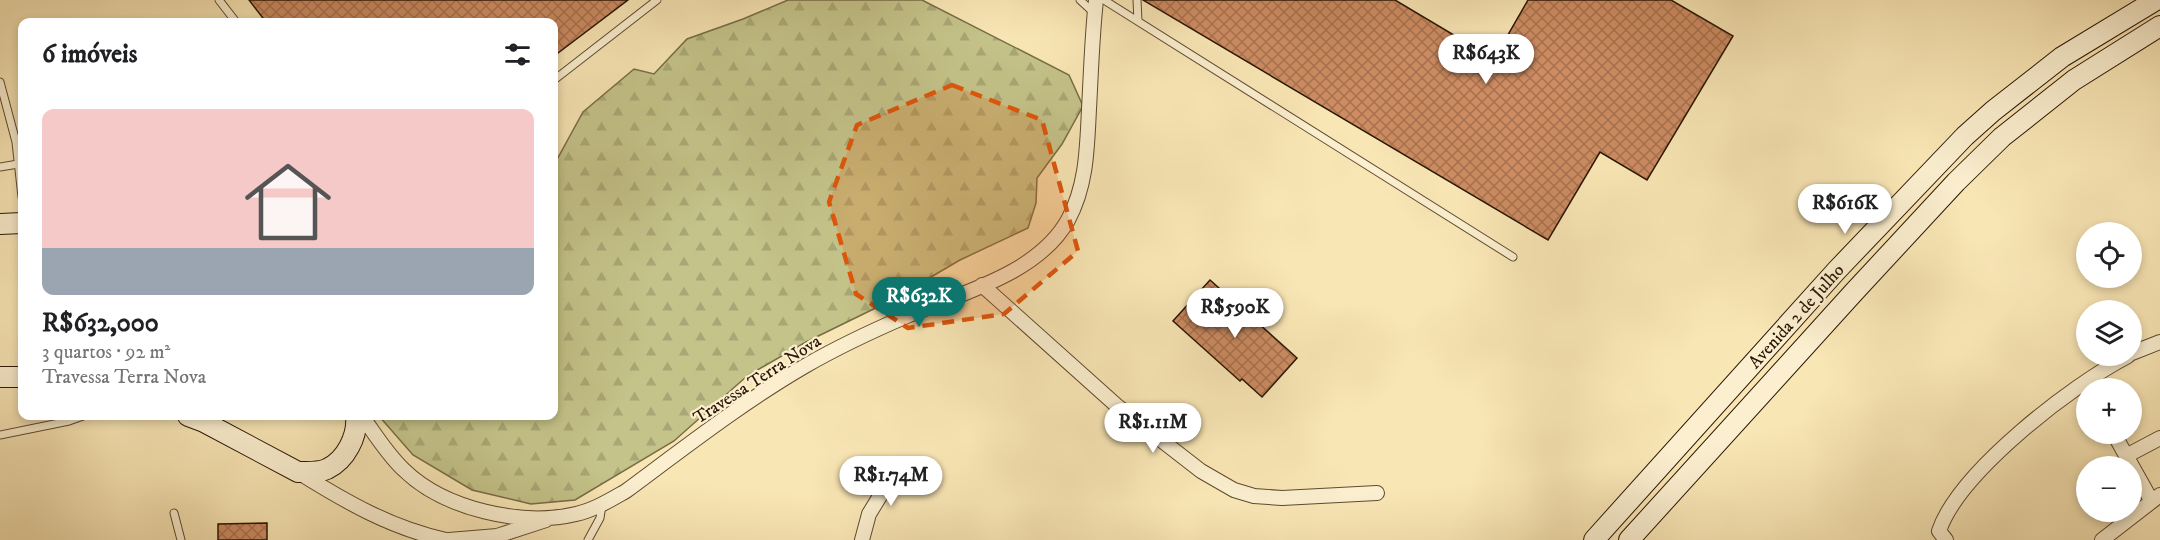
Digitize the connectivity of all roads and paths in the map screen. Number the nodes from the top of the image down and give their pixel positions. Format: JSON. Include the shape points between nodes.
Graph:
{"nodes":[{"id":1,"x":219,"y":0,"type":"edge"},
{"id":2,"x":657,"y":0,"type":"edge"},
{"id":3,"x":1080,"y":0,"type":"edge"},
{"id":4,"x":1104,"y":0,"type":"edge"},
{"id":5,"x":1137,"y":0,"type":"edge"},
{"id":6,"x":2156,"y":0,"type":"edge"},
{"id":7,"x":1095,"y":6,"type":"edge"},
{"id":8,"x":233,"y":18,"type":"edge"},
{"id":9,"x":1138,"y":21,"type":"junction"},
{"id":10,"x":2160,"y":26,"type":"edge"},
{"id":11,"x":558,"y":77,"type":"edge"},
{"id":12,"x":0,"y":82,"type":"edge"},
{"id":13,"x":18,"y":164,"type":"joint"},
{"id":14,"x":0,"y":167,"type":"edge"},
{"id":15,"x":18,"y":223,"type":"edge"},
{"id":16,"x":0,"y":224,"type":"edge"},
{"id":17,"x":1513,"y":256,"type":"dead end"},
{"id":18,"x":982,"y":285,"type":"junction"},
{"id":19,"x":2160,"y":342,"type":"edge"},
{"id":20,"x":2142,"y":349,"type":"edge"},
{"id":21,"x":2114,"y":366,"type":"edge"},
{"id":22,"x":0,"y":377,"type":"edge"},
{"id":23,"x":18,"y":377,"type":"edge"},
{"id":24,"x":2098,"y":378,"type":"edge"},
{"id":25,"x":2076,"y":394,"type":"edge"},
{"id":26,"x":74,"y":420,"type":"edge"},
{"id":27,"x":199,"y":420,"type":"edge"},
{"id":28,"x":356,"y":420,"type":"edge"},
{"id":29,"x":365,"y":420,"type":"edge"},
{"id":30,"x":0,"y":435,"type":"edge"},
{"id":31,"x":2160,"y":438,"type":"edge"},
{"id":32,"x":2119,"y":444,"type":"edge"},
{"id":33,"x":2126,"y":456,"type":"joint"},
{"id":34,"x":898,"y":465,"type":"dead end"},
{"id":35,"x":298,"y":472,"type":"junction"},
{"id":36,"x":2142,"y":479,"type":"edge"},
{"id":37,"x":1377,"y":493,"type":"dead end"},
{"id":38,"x":2155,"y":498,"type":"edge"},
{"id":39,"x":602,"y":505,"type":"junction"},
{"id":40,"x":174,"y":513,"type":"dead end"},
{"id":41,"x":550,"y":518,"type":"junction"},
{"id":42,"x":181,"y":540,"type":"edge"},
{"id":43,"x":448,"y":540,"type":"edge"},
{"id":44,"x":588,"y":540,"type":"edge"},
{"id":45,"x":862,"y":540,"type":"edge"},
{"id":46,"x":1594,"y":540,"type":"edge"},
{"id":47,"x":1629,"y":540,"type":"edge"},
{"id":48,"x":1946,"y":540,"type":"edge"},
{"id":49,"x":2102,"y":540,"type":"edge"}],
"edges":[{"from":1,"to":8,"type":"lane"},
{"from":2,"to":11,"type":"lane"},
{"from":3,"to":7,"type":"lane"},
{"from":4,"to":9,"type":"lane"},
{"from":5,"to":9,"type":"lane"},
{"from":6,"to":46,"type":"main road","name":"Avenida 2 de Julho","via":[[2062,57],[1965,136],[1837,270]]},
{"from":7,"to":18,"type":"street","name":"Travessa Terra Nova","via":[[1088,153],[1075,203],[1061,230],[1037,255]]},
{"from":9,"to":17,"type":"lane"},
{"from":10,"to":47,"type":"main road","name":"Avenida 2 de Julho","via":[[2074,80],[2002,137],[1861,284]]},
{"from":12,"to":13,"type":"lane"},
{"from":13,"to":14,"type":"lane"},
{"from":15,"to":16,"type":"main road"},
{"from":18,"to":37,"type":"street","via":[[1116,405],[1202,471],[1234,490],[1282,498]]},
{"from":18,"to":39,"type":"street","name":"Travessa Terra Nova","via":[[873,331],[804,367]]},
{"from":19,"to":20,"type":"street"},
{"from":21,"to":24,"type":"street"},
{"from":22,"to":23,"type":"main road"},
{"from":25,"to":48,"type":"street","via":[[2012,439],[1975,476],[1941,524],[1939,531]]},
{"from":26,"to":30,"type":"lane"},
{"from":27,"to":35,"type":"main road"},
{"from":28,"to":35,"type":"main road","via":[[348,451],[339,460],[315,472]]},
{"from":29,"to":41,"type":"street","via":[[405,472],[445,498],[506,516]]},
{"from":31,"to":33,"type":"street"},
{"from":32,"to":33,"type":"street"},
{"from":34,"to":45,"type":"street","via":[[868,514]]},
{"from":35,"to":43,"type":"street","via":[[347,503],[387,522]]},
{"from":36,"to":38,"type":"street"},
{"from":38,"to":49,"type":"street"},
{"from":39,"to":41,"type":"street","name":"Travessa Terra Nova"},
{"from":39,"to":44,"type":"lane"},
{"from":40,"to":42,"type":"lane"},
{"from":41,"to":43,"type":"street","via":[[497,536]]}]}
